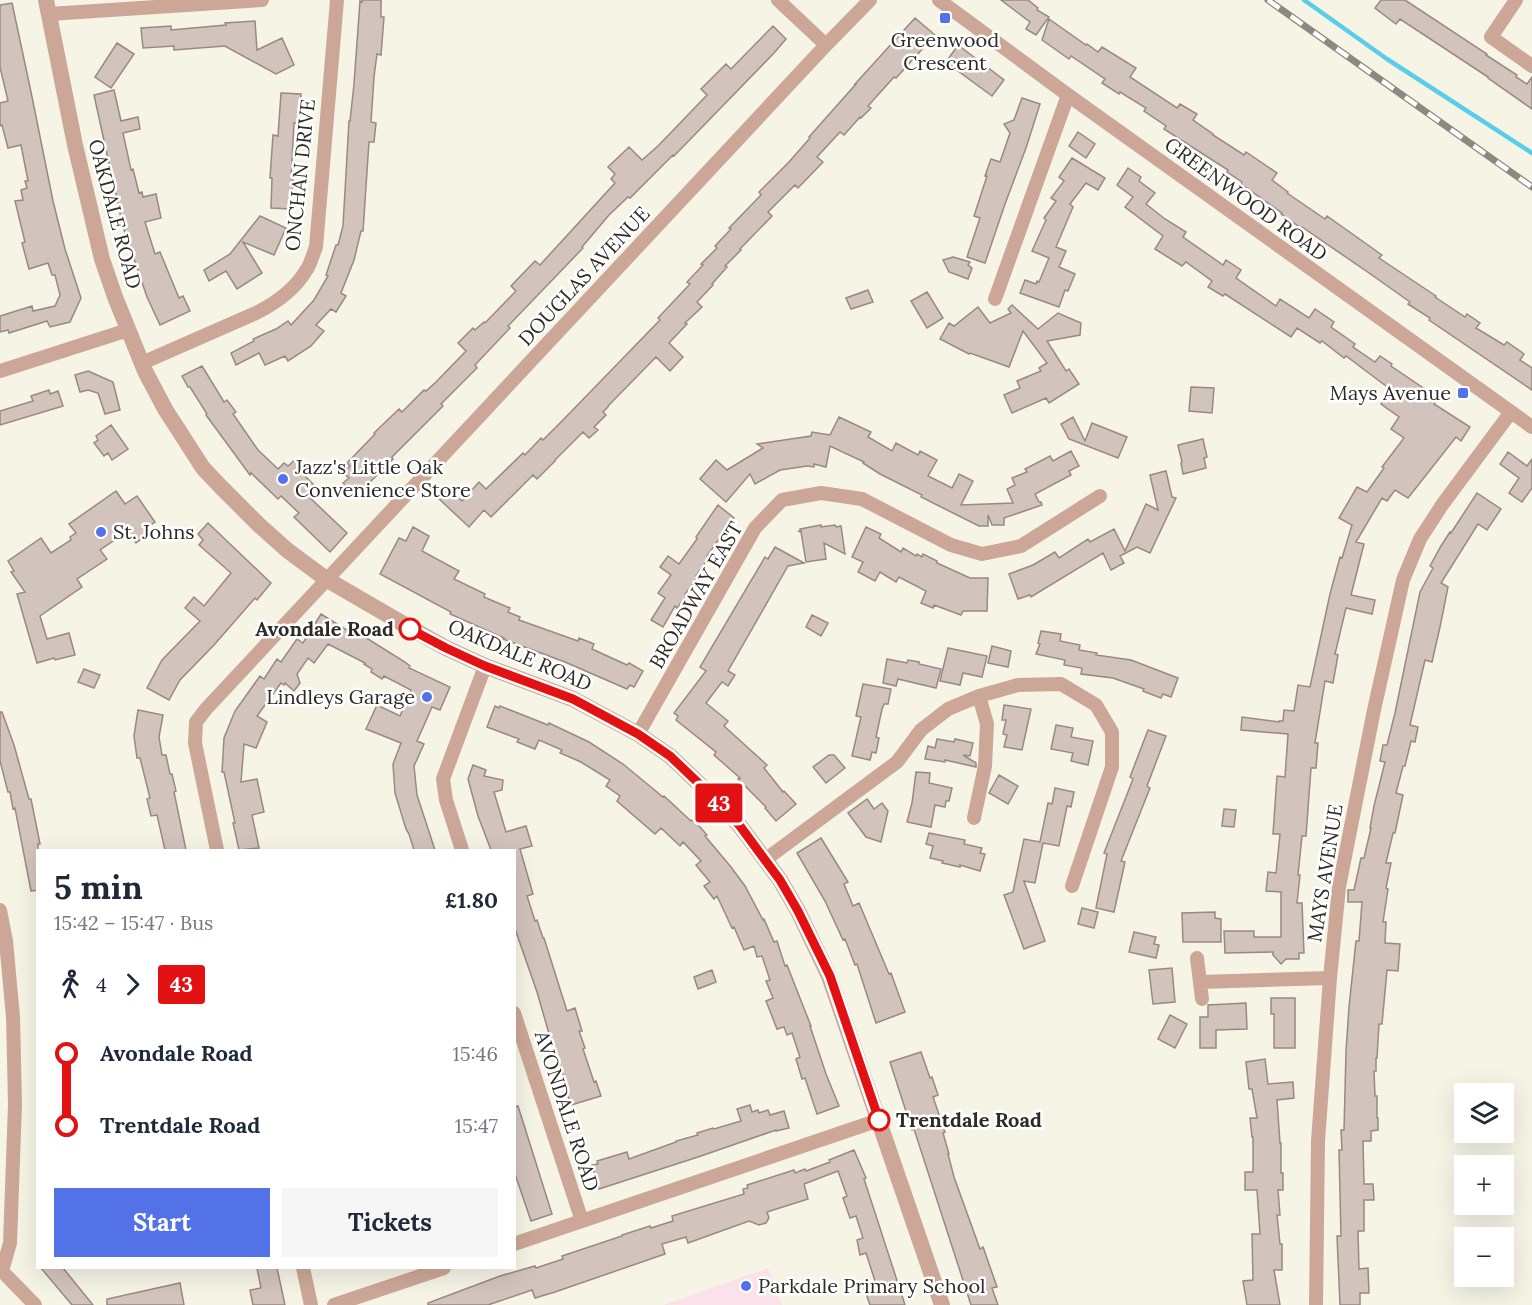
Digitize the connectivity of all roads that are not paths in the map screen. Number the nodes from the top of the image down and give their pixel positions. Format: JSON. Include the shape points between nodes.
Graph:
{"nodes":[{"id":1,"x":262,"y":0,"type":"edge"},
{"id":2,"x":337,"y":0,"type":"edge"},
{"id":3,"x":778,"y":0,"type":"edge"},
{"id":4,"x":870,"y":0,"type":"edge"},
{"id":5,"x":939,"y":0,"type":"edge"},
{"id":6,"x":1516,"y":0,"type":"edge"},
{"id":7,"x":47,"y":7,"type":"edge"},
{"id":8,"x":826,"y":45,"type":"junction"},
{"id":9,"x":1532,"y":66,"type":"edge"},
{"id":10,"x":1068,"y":95,"type":"junction"},
{"id":11,"x":995,"y":299,"type":"dead end"},
{"id":12,"x":128,"y":330,"type":"junction"},
{"id":13,"x":142,"y":363,"type":"junction"},
{"id":14,"x":0,"y":371,"type":"edge"},
{"id":15,"x":1511,"y":412,"type":"junction"},
{"id":16,"x":1532,"y":427,"type":"edge"},
{"id":17,"x":1100,"y":496,"type":"dead end"},
{"id":18,"x":327,"y":579,"type":"junction"},
{"id":19,"x":485,"y":666,"type":"junction"},
{"id":20,"x":979,"y":696,"type":"junction"},
{"id":21,"x":638,"y":734,"type":"junction"},
{"id":22,"x":974,"y":818,"type":"dead end"},
{"id":23,"x":217,"y":849,"type":"edge"},
{"id":24,"x":462,"y":849,"type":"edge"},
{"id":25,"x":765,"y":860,"type":"junction"},
{"id":26,"x":1072,"y":886,"type":"dead end"},
{"id":27,"x":0,"y":910,"type":"edge"},
{"id":28,"x":1197,"y":958,"type":"dead end"},
{"id":29,"x":1330,"y":978,"type":"junction"},
{"id":30,"x":1200,"y":982,"type":"junction"},
{"id":31,"x":1202,"y":999,"type":"dead end"},
{"id":32,"x":516,"y":1019,"type":"edge"},
{"id":33,"x":879,"y":1120,"type":"junction"},
{"id":34,"x":582,"y":1221,"type":"junction"},
{"id":35,"x":516,"y":1243,"type":"edge"},
{"id":36,"x":303,"y":1269,"type":"edge"},
{"id":37,"x":441,"y":1269,"type":"edge"},
{"id":38,"x":1,"y":1270,"type":"edge"},
{"id":39,"x":34,"y":1305,"type":"edge"},
{"id":40,"x":311,"y":1305,"type":"edge"},
{"id":41,"x":334,"y":1305,"type":"edge"},
{"id":42,"x":942,"y":1305,"type":"edge"},
{"id":43,"x":1316,"y":1305,"type":"edge"}],
"edges":[{"from":1,"to":7,"type":"street"},
{"from":2,"to":13,"type":"street","name":"ONCHAN DRIVE","via":[[316,247],[308,268],[273,305]]},
{"from":3,"to":8,"type":"street"},
{"from":4,"to":8,"type":"street","name":"DOUGLAS AVENUE"},
{"from":5,"to":10,"type":"street","name":"GREENWOOD ROAD"},
{"from":6,"to":9,"type":"street","via":[[1491,37]]},
{"from":7,"to":12,"type":"street","name":"OAKDALE ROAD","via":[[102,259]]},
{"from":8,"to":18,"type":"street","name":"DOUGLAS AVENUE"},
{"from":10,"to":11,"type":"street"},
{"from":10,"to":15,"type":"street","name":"GREENWOOD ROAD"},
{"from":12,"to":13,"type":"street","name":"OAKDALE ROAD"},
{"from":12,"to":14,"type":"street"},
{"from":13,"to":18,"type":"street","name":"OAKDALE ROAD","via":[[165,409],[203,468],[259,525]]},
{"from":15,"to":16,"type":"street","name":"GREENWOOD ROAD"},
{"from":15,"to":29,"type":"street","name":"MAYS AVENUE","via":[[1420,539],[1403,580],[1339,887]]},
{"from":17,"to":21,"type":"street","name":"BROADWAY EAST","via":[[1021,546],[982,554],[951,545],[862,500],[820,493],[782,500],[755,528]]},
{"from":18,"to":19,"type":"street","name":"OAKDALE ROAD","via":[[446,648]]},
{"from":18,"to":23,"type":"street","name":"DOUGLAS AVENUE","via":[[196,722],[195,743]]},
{"from":19,"to":21,"type":"street","name":"OAKDALE ROAD","via":[[573,699]]},
{"from":19,"to":24,"type":"street","via":[[443,779]]},
{"from":20,"to":22,"type":"street","via":[[987,724],[985,766]]},
{"from":20,"to":25,"type":"street","via":[[948,709],[921,730],[897,762]]},
{"from":20,"to":26,"type":"street","via":[[1018,685],[1061,684],[1096,705],[1112,732],[1112,767]]},
{"from":21,"to":25,"type":"street","name":"OAKDALE ROAD","via":[[670,756],[711,795]]},
{"from":25,"to":33,"type":"street","name":"OAKDALE ROAD","via":[[798,911],[830,976]]},
{"from":27,"to":38,"type":"street","via":[[14,1017],[15,1104],[10,1243]]},
{"from":28,"to":30,"type":"street"},
{"from":29,"to":30,"type":"street"},
{"from":29,"to":43,"type":"street","name":"MAYS AVENUE","via":[[1318,1140]]},
{"from":30,"to":31,"type":"street"},
{"from":32,"to":34,"type":"street","name":"AVONDALE ROAD"},
{"from":33,"to":34,"type":"street"},
{"from":33,"to":42,"type":"street","name":"OAKDALE ROAD"},
{"from":34,"to":35,"type":"street"},
{"from":36,"to":40,"type":"street"},
{"from":37,"to":41,"type":"street"},
{"from":38,"to":39,"type":"street"}]}
